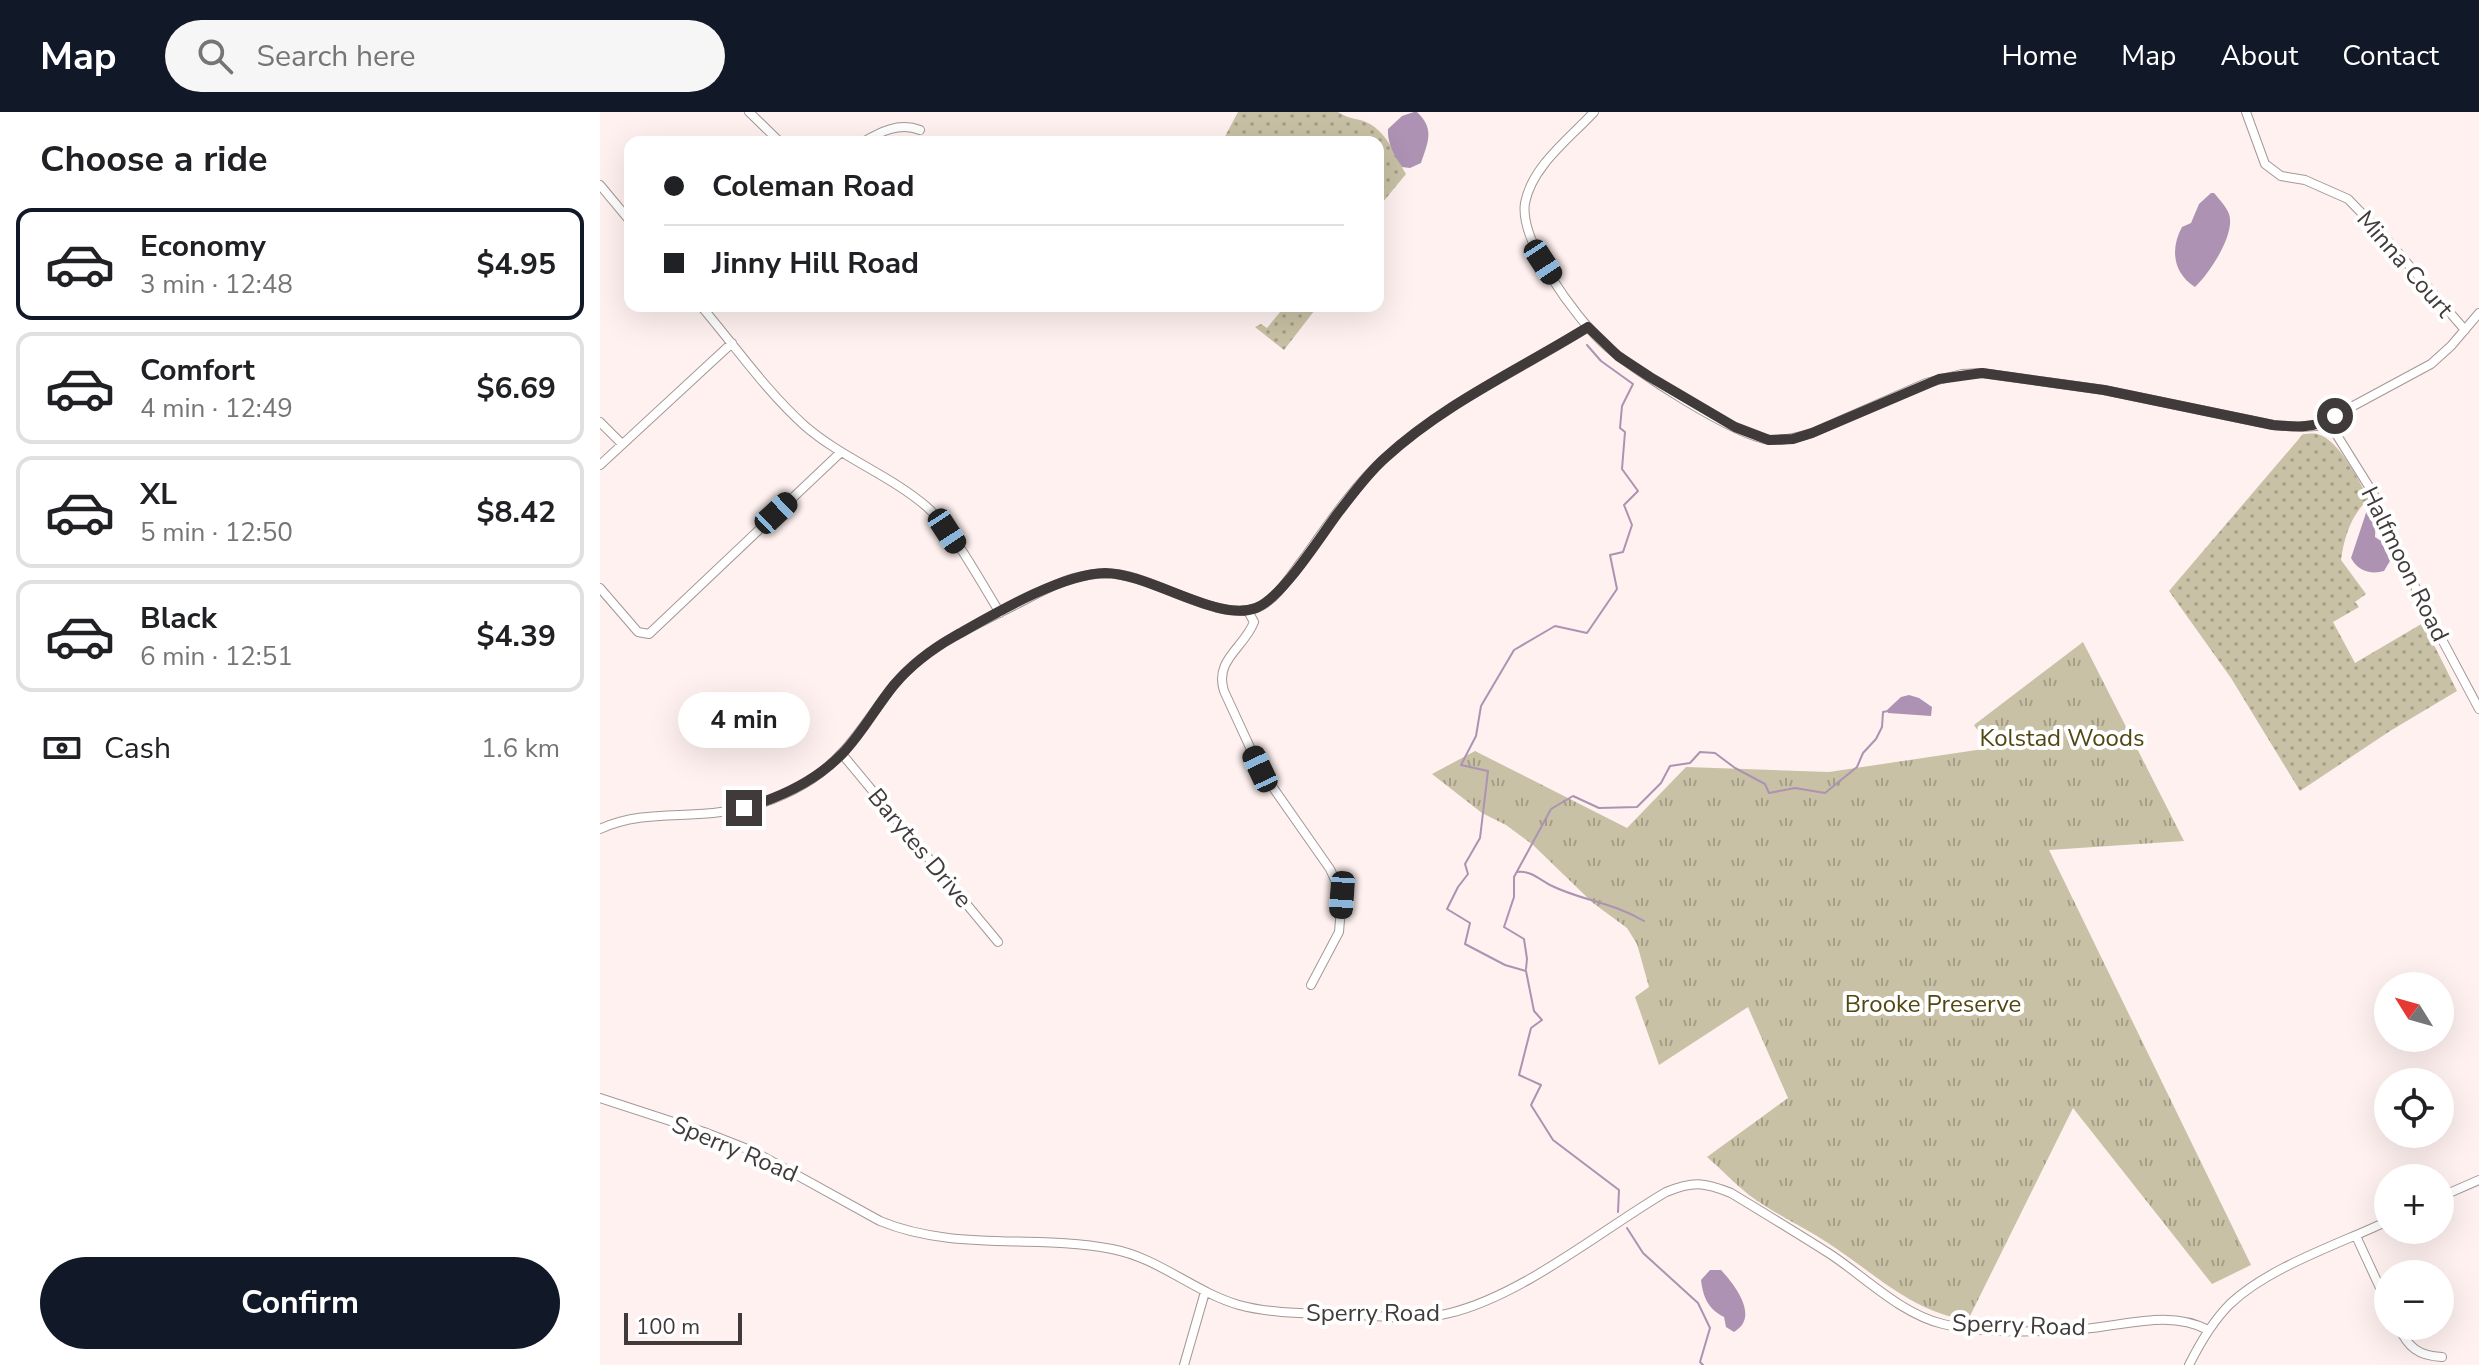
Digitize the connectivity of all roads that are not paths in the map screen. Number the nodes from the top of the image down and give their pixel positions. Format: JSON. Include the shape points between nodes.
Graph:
{"nodes":[{"id":1,"x":749,"y":112,"type":"edge"},
{"id":2,"x":1594,"y":112,"type":"edge"},
{"id":3,"x":2246,"y":112,"type":"edge"},
{"id":4,"x":920,"y":130,"type":"dead end"},
{"id":5,"x":774,"y":136,"type":"edge"},
{"id":6,"x":873,"y":136,"type":"edge"},
{"id":7,"x":600,"y":185,"type":"edge"},
{"id":8,"x":624,"y":214,"type":"edge"},
{"id":9,"x":706,"y":312,"type":"edge"},
{"id":10,"x":2479,"y":313,"type":"edge"},
{"id":11,"x":1588,"y":327,"type":"junction"},
{"id":12,"x":2465,"y":330,"type":"junction"},
{"id":13,"x":732,"y":343,"type":"junction"},
{"id":14,"x":2328,"y":421,"type":"junction"},
{"id":15,"x":600,"y":422,"type":"edge"},
{"id":16,"x":622,"y":444,"type":"junction"},
{"id":17,"x":840,"y":453,"type":"junction"},
{"id":18,"x":600,"y":465,"type":"edge"},
{"id":19,"x":600,"y":588,"type":"edge"},
{"id":20,"x":1248,"y":611,"type":"junction"},
{"id":21,"x":1000,"y":613,"type":"junction"},
{"id":22,"x":2479,"y":709,"type":"edge"},
{"id":23,"x":842,"y":754,"type":"junction"},
{"id":24,"x":600,"y":829,"type":"edge"},
{"id":25,"x":998,"y":942,"type":"dead end"},
{"id":26,"x":1311,"y":985,"type":"dead end"},
{"id":27,"x":600,"y":1098,"type":"edge"},
{"id":28,"x":2479,"y":1180,"type":"edge"},
{"id":29,"x":2454,"y":1191,"type":"edge"},
{"id":30,"x":2374,"y":1228,"type":"edge"},
{"id":31,"x":2356,"y":1236,"type":"junction"},
{"id":32,"x":2374,"y":1275,"type":"edge"},
{"id":33,"x":1205,"y":1292,"type":"junction"},
{"id":34,"x":2208,"y":1330,"type":"junction"},
{"id":35,"x":2407,"y":1340,"type":"edge"},
{"id":36,"x":2442,"y":1357,"type":"dead end"},
{"id":37,"x":1184,"y":1365,"type":"edge"},
{"id":38,"x":2189,"y":1365,"type":"edge"}],
"edges":[{"from":1,"to":5,"type":"street"},
{"from":2,"to":11,"type":"street","via":[[1536,175],[1525,212],[1537,253]]},
{"from":3,"to":12,"type":"street","name":"Minna Court","via":[[2265,164],[2281,176],[2305,180],[2348,199]]},
{"from":4,"to":6,"type":"street","via":[[911,126]]},
{"from":7,"to":8,"type":"street"},
{"from":9,"to":13,"type":"street"},
{"from":10,"to":12,"type":"street"},
{"from":11,"to":14,"type":"street","via":[[1650,377],[1735,427],[1769,440],[1812,433],[1939,379],[1982,373],[2104,390],[2273,425],[2308,427]]},
{"from":11,"to":20,"type":"street","via":[[1463,400],[1397,447],[1366,478],[1275,595]]},
{"from":12,"to":14,"type":"street","via":[[2431,364]]},
{"from":13,"to":16,"type":"street"},
{"from":13,"to":17,"type":"street","via":[[777,399]]},
{"from":14,"to":22,"type":"street","name":"Halfmoon Road","via":[[2373,493],[2422,602]]},
{"from":15,"to":16,"type":"street"},
{"from":16,"to":18,"type":"street"},
{"from":17,"to":19,"type":"street","via":[[649,634],[638,632]]},
{"from":17,"to":21,"type":"street","via":[[928,508]]},
{"from":20,"to":21,"type":"street","via":[[1220,608],[1132,577],[1105,573],[1071,579]]},
{"from":20,"to":26,"type":"street","via":[[1254,622],[1251,630],[1224,665],[1220,679],[1260,769],[1330,869],[1342,895],[1339,932]]},
{"from":21,"to":23,"type":"street","via":[[946,641],[907,671]]},
{"from":23,"to":24,"type":"street","via":[[808,782],[768,801],[725,812],[641,817]]},
{"from":23,"to":25,"type":"street","name":"Barytes Drive"},
{"from":27,"to":33,"type":"street","name":"Sperry Road","via":[[755,1152],[907,1232],[958,1241],[1110,1248],[1139,1257]]},
{"from":28,"to":29,"type":"street"},
{"from":30,"to":31,"type":"street"},
{"from":31,"to":32,"type":"street"},
{"from":31,"to":34,"type":"street","via":[[2254,1285]]},
{"from":33,"to":34,"type":"street","name":"Sperry Road","via":[[1238,1305],[1278,1311],[1450,1313],[1542,1271],[1666,1192],[1702,1184],[1731,1193],[1912,1311],[1941,1324],[2040,1331],[2171,1318]]},
{"from":33,"to":37,"type":"street"},
{"from":34,"to":38,"type":"street"},
{"from":35,"to":36,"type":"street","via":[[2425,1356]]}]}
